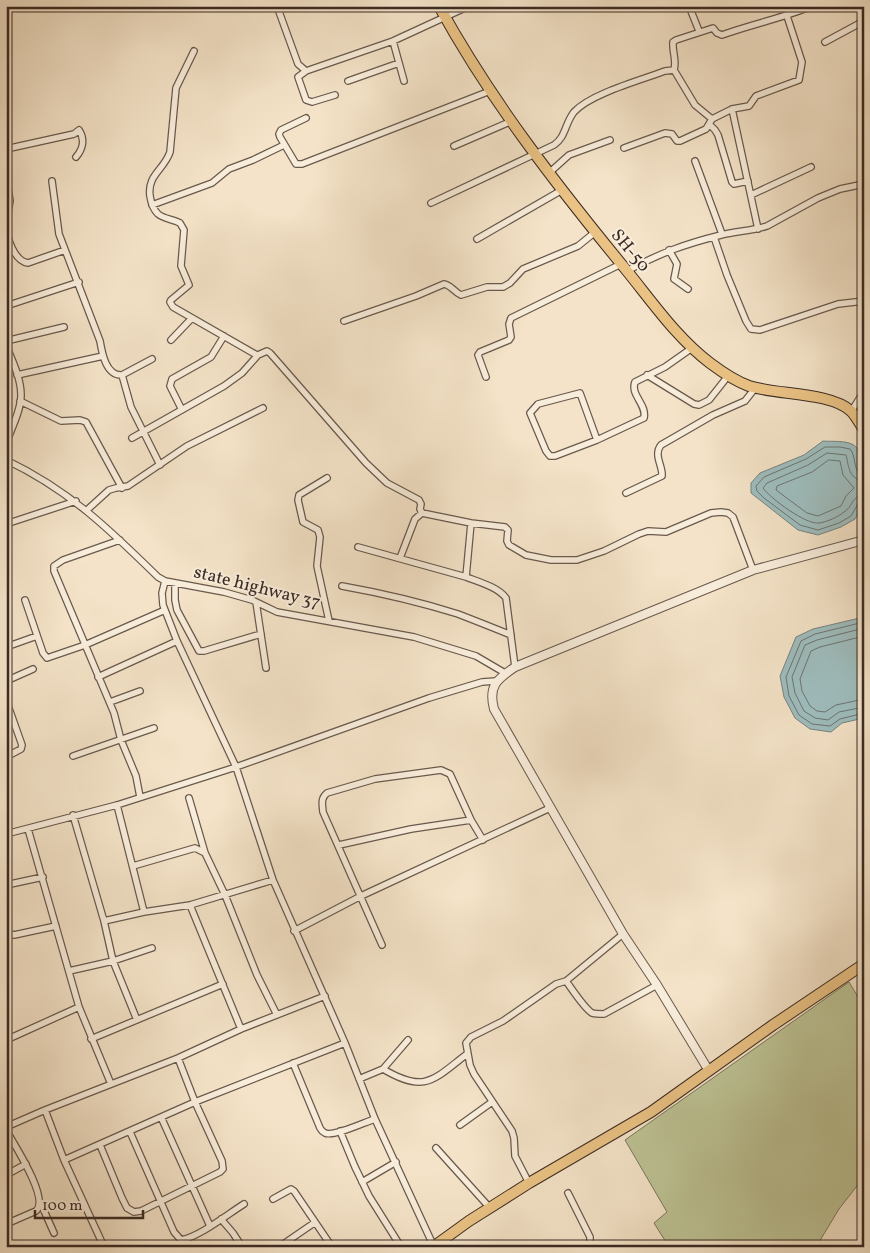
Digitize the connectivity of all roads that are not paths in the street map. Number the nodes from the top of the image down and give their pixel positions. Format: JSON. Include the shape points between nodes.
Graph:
{"nodes":[{"id":1,"x":277,"y":6,"type":"edge"},
{"id":2,"x":439,"y":6,"type":"edge"},
{"id":3,"x":469,"y":6,"type":"edge"},
{"id":4,"x":689,"y":6,"type":"edge"},
{"id":5,"x":812,"y":6,"type":"edge"},
{"id":6,"x":787,"y":16,"type":"junction"},
{"id":7,"x":445,"y":18,"type":"junction"},
{"id":8,"x":864,"y":21,"type":"edge"},
{"id":9,"x":699,"y":31,"type":"junction"},
{"id":10,"x":393,"y":41,"type":"junction"},
{"id":11,"x":825,"y":42,"type":"dead end"},
{"id":12,"x":194,"y":51,"type":"dead end"},
{"id":13,"x":399,"y":63,"type":"junction"},
{"id":14,"x":674,"y":70,"type":"junction"},
{"id":15,"x":306,"y":71,"type":"junction"},
{"id":16,"x":348,"y":81,"type":"dead end"},
{"id":17,"x":404,"y":81,"type":"dead end"},
{"id":18,"x":490,"y":91,"type":"junction"},
{"id":19,"x":335,"y":95,"type":"dead end"},
{"id":20,"x":732,"y":108,"type":"junction"},
{"id":21,"x":306,"y":118,"type":"dead end"},
{"id":22,"x":512,"y":121,"type":"junction"},
{"id":23,"x":711,"y":122,"type":"junction"},
{"id":24,"x":610,"y":140,"type":"dead end"},
{"id":25,"x":284,"y":145,"type":"junction"},
{"id":26,"x":454,"y":146,"type":"dead end"},
{"id":27,"x":624,"y":148,"type":"dead end"},
{"id":28,"x":6,"y":149,"type":"edge"},
{"id":29,"x":536,"y":154,"type":"junction"},
{"id":30,"x":76,"y":157,"type":"dead end"},
{"id":31,"x":695,"y":161,"type":"dead end"},
{"id":32,"x":810,"y":167,"type":"dead end"},
{"id":33,"x":549,"y":173,"type":"junction"},
{"id":34,"x":6,"y":176,"type":"edge"},
{"id":35,"x":52,"y":181,"type":"dead end"},
{"id":36,"x":748,"y":181,"type":"junction"},
{"id":37,"x":864,"y":184,"type":"edge"},
{"id":38,"x":562,"y":190,"type":"junction"},
{"id":39,"x":751,"y":195,"type":"junction"},
{"id":40,"x":432,"y":203,"type":"dead end"},
{"id":41,"x":152,"y":205,"type":"junction"},
{"id":42,"x":6,"y":224,"type":"edge"},
{"id":43,"x":758,"y":229,"type":"junction"},
{"id":44,"x":594,"y":233,"type":"junction"},
{"id":45,"x":722,"y":234,"type":"junction"},
{"id":46,"x":714,"y":237,"type":"junction"},
{"id":47,"x":477,"y":239,"type":"dead end"},
{"id":48,"x":65,"y":250,"type":"junction"},
{"id":49,"x":669,"y":250,"type":"junction"},
{"id":50,"x":624,"y":267,"type":"junction"},
{"id":51,"x":79,"y":282,"type":"junction"},
{"id":52,"x":688,"y":289,"type":"dead end"},
{"id":53,"x":864,"y":301,"type":"edge"},
{"id":54,"x":6,"y":306,"type":"edge"},
{"id":55,"x":192,"y":318,"type":"junction"},
{"id":56,"x":344,"y":321,"type":"dead end"},
{"id":57,"x":64,"y":327,"type":"dead end"},
{"id":58,"x":224,"y":336,"type":"junction"},
{"id":59,"x":171,"y":340,"type":"dead end"},
{"id":60,"x":6,"y":341,"type":"edge"},
{"id":61,"x":6,"y":345,"type":"edge"},
{"id":62,"x":692,"y":348,"type":"junction"},
{"id":63,"x":258,"y":355,"type":"junction"},
{"id":64,"x":103,"y":356,"type":"junction"},
{"id":65,"x":152,"y":359,"type":"dead end"},
{"id":66,"x":17,"y":375,"type":"junction"},
{"id":67,"x":122,"y":375,"type":"junction"},
{"id":68,"x":647,"y":375,"type":"junction"},
{"id":69,"x":728,"y":376,"type":"junction"},
{"id":70,"x":486,"y":377,"type":"dead end"},
{"id":71,"x":756,"y":387,"type":"junction"},
{"id":72,"x":863,"y":392,"type":"edge"},
{"id":73,"x":20,"y":401,"type":"junction"},
{"id":74,"x":264,"y":408,"type":"dead end"},
{"id":75,"x":182,"y":410,"type":"junction"},
{"id":76,"x":851,"y":412,"type":"junction"},
{"id":77,"x":864,"y":430,"type":"edge"},
{"id":78,"x":142,"y":432,"type":"junction"},
{"id":79,"x":132,"y":438,"type":"dead end"},
{"id":80,"x":597,"y":440,"type":"junction"},
{"id":81,"x":6,"y":444,"type":"edge"},
{"id":82,"x":6,"y":460,"type":"edge"},
{"id":83,"x":160,"y":465,"type":"junction"},
{"id":84,"x":327,"y":478,"type":"dead end"},
{"id":85,"x":122,"y":488,"type":"junction"},
{"id":86,"x":626,"y":493,"type":"dead end"},
{"id":87,"x":76,"y":501,"type":"junction"},
{"id":88,"x":87,"y":510,"type":"junction"},
{"id":89,"x":422,"y":512,"type":"junction"},
{"id":90,"x":6,"y":524,"type":"edge"},
{"id":91,"x":471,"y":524,"type":"junction"},
{"id":92,"x":120,"y":540,"type":"junction"},
{"id":93,"x":864,"y":540,"type":"edge"},
{"id":94,"x":358,"y":547,"type":"dead end"},
{"id":95,"x":400,"y":558,"type":"junction"},
{"id":96,"x":753,"y":570,"type":"junction"},
{"id":97,"x":466,"y":577,"type":"junction"},
{"id":98,"x":165,"y":581,"type":"junction"},
{"id":99,"x":175,"y":584,"type":"junction"},
{"id":100,"x":342,"y":586,"type":"dead end"},
{"id":101,"x":25,"y":600,"type":"dead end"},
{"id":102,"x":256,"y":602,"type":"junction"},
{"id":103,"x":165,"y":610,"type":"junction"},
{"id":104,"x":328,"y":621,"type":"junction"},
{"id":105,"x":261,"y":634,"type":"junction"},
{"id":106,"x":38,"y":636,"type":"junction"},
{"id":107,"x":512,"y":636,"type":"junction"},
{"id":108,"x":177,"y":641,"type":"junction"},
{"id":109,"x":85,"y":645,"type":"junction"},
{"id":110,"x":6,"y":647,"type":"edge"},
{"id":111,"x":515,"y":667,"type":"junction"},
{"id":112,"x":266,"y":668,"type":"dead end"},
{"id":113,"x":33,"y":669,"type":"dead end"},
{"id":114,"x":505,"y":673,"type":"junction"},
{"id":115,"x":98,"y":677,"type":"junction"},
{"id":116,"x":6,"y":680,"type":"edge"},
{"id":117,"x":496,"y":681,"type":"junction"},
{"id":118,"x":140,"y":691,"type":"dead end"},
{"id":119,"x":6,"y":700,"type":"edge"},
{"id":120,"x":110,"y":702,"type":"junction"},
{"id":121,"x":154,"y":728,"type":"dead end"},
{"id":122,"x":121,"y":740,"type":"junction"},
{"id":123,"x":73,"y":756,"type":"dead end"},
{"id":124,"x":6,"y":758,"type":"edge"},
{"id":125,"x":236,"y":767,"type":"junction"},
{"id":126,"x":140,"y":797,"type":"junction"},
{"id":127,"x":188,"y":798,"type":"dead end"},
{"id":128,"x":117,"y":805,"type":"junction"},
{"id":129,"x":550,"y":808,"type":"junction"},
{"id":130,"x":73,"y":816,"type":"junction"},
{"id":131,"x":471,"y":820,"type":"junction"},
{"id":132,"x":28,"y":828,"type":"junction"},
{"id":133,"x":6,"y":834,"type":"edge"},
{"id":134,"x":483,"y":840,"type":"junction"},
{"id":135,"x":339,"y":845,"type":"junction"},
{"id":136,"x":205,"y":853,"type":"junction"},
{"id":137,"x":133,"y":866,"type":"junction"},
{"id":138,"x":43,"y":878,"type":"junction"},
{"id":139,"x":273,"y":880,"type":"junction"},
{"id":140,"x":6,"y":885,"type":"edge"},
{"id":141,"x":225,"y":895,"type":"junction"},
{"id":142,"x":361,"y":896,"type":"junction"},
{"id":143,"x":190,"y":905,"type":"junction"},
{"id":144,"x":144,"y":912,"type":"junction"},
{"id":145,"x":104,"y":921,"type":"junction"},
{"id":146,"x":56,"y":926,"type":"junction"},
{"id":147,"x":6,"y":928,"type":"edge"},
{"id":148,"x":294,"y":931,"type":"junction"},
{"id":149,"x":623,"y":934,"type":"junction"},
{"id":150,"x":382,"y":945,"type":"dead end"},
{"id":151,"x":152,"y":948,"type":"dead end"},
{"id":152,"x":113,"y":961,"type":"junction"},
{"id":153,"x":864,"y":964,"type":"edge"},
{"id":154,"x":69,"y":971,"type":"junction"},
{"id":155,"x":566,"y":981,"type":"junction"},
{"id":156,"x":223,"y":984,"type":"junction"},
{"id":157,"x":657,"y":985,"type":"junction"},
{"id":158,"x":325,"y":996,"type":"junction"},
{"id":159,"x":79,"y":1006,"type":"junction"},
{"id":160,"x":277,"y":1015,"type":"junction"},
{"id":161,"x":137,"y":1020,"type":"junction"},
{"id":162,"x":241,"y":1029,"type":"junction"},
{"id":163,"x":6,"y":1040,"type":"edge"},
{"id":164,"x":91,"y":1040,"type":"junction"},
{"id":165,"x":408,"y":1040,"type":"dead end"},
{"id":166,"x":345,"y":1043,"type":"junction"},
{"id":167,"x":467,"y":1054,"type":"junction"},
{"id":168,"x":178,"y":1058,"type":"junction"},
{"id":169,"x":293,"y":1063,"type":"junction"},
{"id":170,"x":383,"y":1069,"type":"junction"},
{"id":171,"x":710,"y":1071,"type":"junction"},
{"id":172,"x":359,"y":1079,"type":"junction"},
{"id":173,"x":111,"y":1084,"type":"junction"},
{"id":174,"x":195,"y":1102,"type":"junction"},
{"id":175,"x":492,"y":1102,"type":"junction"},
{"id":176,"x":44,"y":1110,"type":"junction"},
{"id":177,"x":161,"y":1117,"type":"junction"},
{"id":178,"x":375,"y":1119,"type":"junction"},
{"id":179,"x":460,"y":1125,"type":"dead end"},
{"id":180,"x":6,"y":1129,"type":"edge"},
{"id":181,"x":340,"y":1131,"type":"junction"},
{"id":182,"x":130,"y":1132,"type":"junction"},
{"id":183,"x":100,"y":1145,"type":"junction"},
{"id":184,"x":436,"y":1148,"type":"dead end"},
{"id":185,"x":64,"y":1160,"type":"junction"},
{"id":186,"x":396,"y":1162,"type":"junction"},
{"id":187,"x":26,"y":1164,"type":"junction"},
{"id":188,"x":6,"y":1175,"type":"edge"},
{"id":189,"x":362,"y":1182,"type":"junction"},
{"id":190,"x":529,"y":1183,"type":"junction"},
{"id":191,"x":192,"y":1187,"type":"junction"},
{"id":192,"x":568,"y":1193,"type":"dead end"},
{"id":193,"x":273,"y":1199,"type":"dead end"},
{"id":194,"x":160,"y":1200,"type":"junction"},
{"id":195,"x":41,"y":1204,"type":"junction"},
{"id":196,"x":244,"y":1204,"type":"dead end"},
{"id":197,"x":490,"y":1208,"type":"junction"},
{"id":198,"x":6,"y":1211,"type":"edge"},
{"id":199,"x":221,"y":1219,"type":"junction"},
{"id":200,"x":8,"y":1223,"type":"edge"},
{"id":201,"x":314,"y":1223,"type":"junction"},
{"id":202,"x":210,"y":1226,"type":"junction"},
{"id":203,"x":54,"y":1233,"type":"dead end"},
{"id":204,"x":104,"y":1247,"type":"edge"},
{"id":205,"x":242,"y":1247,"type":"edge"},
{"id":206,"x":279,"y":1247,"type":"edge"},
{"id":207,"x":332,"y":1247,"type":"edge"},
{"id":208,"x":401,"y":1247,"type":"edge"},
{"id":209,"x":434,"y":1247,"type":"edge"},
{"id":210,"x":590,"y":1247,"type":"edge"}],
"edges":[{"from":1,"to":15,"type":"street","via":[[298,64]]},
{"from":2,"to":7,"type":"highway","name":"SH-50"},
{"from":3,"to":7,"type":"street"},
{"from":4,"to":9,"type":"street"},
{"from":5,"to":6,"type":"street"},
{"from":6,"to":9,"type":"street","via":[[722,34],[713,28]]},
{"from":6,"to":20,"type":"street","via":[[802,62],[799,80],[756,96],[749,106]]},
{"from":7,"to":10,"type":"street"},
{"from":7,"to":18,"type":"highway","name":"SH-50"},
{"from":8,"to":11,"type":"street"},
{"from":9,"to":14,"type":"street","via":[[673,42]]},
{"from":10,"to":13,"type":"street"},
{"from":10,"to":15,"type":"street"},
{"from":12,"to":41,"type":"street","via":[[176,88],[170,152],[150,182]]},
{"from":13,"to":16,"type":"street"},
{"from":13,"to":17,"type":"street"},
{"from":14,"to":23,"type":"street","via":[[695,105]]},
{"from":14,"to":29,"type":"street","via":[[599,95],[573,113],[559,142]]},
{"from":15,"to":19,"type":"street","via":[[298,77],[308,102]]},
{"from":18,"to":22,"type":"highway","name":"SH-50"},
{"from":18,"to":25,"type":"street","via":[[302,164],[296,164]]},
{"from":20,"to":23,"type":"street"},
{"from":20,"to":36,"type":"street"},
{"from":21,"to":25,"type":"street","via":[[281,130]]},
{"from":22,"to":26,"type":"street"},
{"from":22,"to":29,"type":"highway","name":"SH-50"},
{"from":23,"to":27,"type":"street","via":[[703,130],[680,141],[668,132]]},
{"from":23,"to":36,"type":"street","via":[[732,182]]},
{"from":24,"to":33,"type":"street","via":[[569,155]]},
{"from":25,"to":41,"type":"street","via":[[229,169],[212,184]]},
{"from":28,"to":30,"type":"street","via":[[74,134],[79,130],[83,143]]},
{"from":29,"to":33,"type":"highway","name":"SH-50"},
{"from":29,"to":40,"type":"street"},
{"from":31,"to":45,"type":"street"},
{"from":32,"to":39,"type":"street"},
{"from":33,"to":38,"type":"highway","name":"SH-50"},
{"from":34,"to":42,"type":"street","via":[[10,202]]},
{"from":35,"to":48,"type":"street","via":[[59,234]]},
{"from":36,"to":39,"type":"street"},
{"from":37,"to":43,"type":"street","via":[[818,198]]},
{"from":38,"to":44,"type":"highway","name":"SH-50"},
{"from":38,"to":47,"type":"street"},
{"from":39,"to":43,"type":"street"},
{"from":41,"to":55,"type":"street","via":[[158,214],[180,223],[184,230],[181,266],[190,284],[170,302]]},
{"from":42,"to":48,"type":"street","via":[[22,262],[28,263]]},
{"from":43,"to":45,"type":"street"},
{"from":44,"to":50,"type":"highway","name":"SH-50"},
{"from":44,"to":56,"type":"street","via":[[578,246],[523,269],[503,287],[487,287],[461,294],[444,284]]},
{"from":45,"to":46,"type":"street"},
{"from":46,"to":49,"type":"street"},
{"from":46,"to":53,"type":"street","via":[[751,329],[760,330],[838,304]]},
{"from":48,"to":51,"type":"street"},
{"from":49,"to":50,"type":"street"},
{"from":49,"to":52,"type":"street","via":[[677,264],[674,279]]},
{"from":50,"to":62,"type":"highway","name":"SH-50","via":[[660,314]]},
{"from":50,"to":70,"type":"street","via":[[511,318],[508,340],[478,355]]},
{"from":51,"to":54,"type":"street"},
{"from":51,"to":64,"type":"street"},
{"from":55,"to":58,"type":"street"},
{"from":55,"to":59,"type":"street"},
{"from":57,"to":60,"type":"street"},
{"from":58,"to":63,"type":"street"},
{"from":58,"to":75,"type":"street","via":[[211,357],[170,382]]},
{"from":61,"to":66,"type":"street"},
{"from":62,"to":68,"type":"street"},
{"from":62,"to":69,"type":"highway","name":"SH-50"},
{"from":63,"to":75,"type":"street","via":[[234,380]]},
{"from":63,"to":89,"type":"street","via":[[270,353],[366,463],[387,483],[419,500]]},
{"from":64,"to":66,"type":"street"},
{"from":64,"to":67,"type":"street","via":[[112,373]]},
{"from":65,"to":67,"type":"street"},
{"from":66,"to":73,"type":"street"},
{"from":67,"to":78,"type":"street"},
{"from":68,"to":69,"type":"street","via":[[699,405],[709,400]]},
{"from":68,"to":80,"type":"street","via":[[633,385],[644,408],[644,418]]},
{"from":69,"to":71,"type":"highway","name":"SH-50"},
{"from":71,"to":76,"type":"highway","name":"SH-50","via":[[828,400]]},
{"from":71,"to":86,"type":"street","via":[[745,402],[713,415],[661,446],[657,454],[662,476]]},
{"from":72,"to":76,"type":"street"},
{"from":73,"to":81,"type":"street"},
{"from":73,"to":85,"type":"street","via":[[61,421],[86,422]]},
{"from":74,"to":83,"type":"street","via":[[187,446]]},
{"from":75,"to":78,"type":"street"},
{"from":76,"to":77,"type":"highway","name":"SH-50"},
{"from":78,"to":79,"type":"street"},
{"from":78,"to":83,"type":"street"},
{"from":80,"to":80,"type":"street","via":[[550,456],[530,413],[538,404],[580,393]]},
{"from":82,"to":87,"type":"street","name":"state highway 37"},
{"from":83,"to":85,"type":"street"},
{"from":84,"to":104,"type":"street","via":[[299,495],[298,500],[303,522],[318,530],[320,537],[317,566]]},
{"from":85,"to":88,"type":"street","via":[[109,490]]},
{"from":87,"to":88,"type":"street","name":"state highway 37"},
{"from":87,"to":90,"type":"street"},
{"from":88,"to":92,"type":"street","name":"state highway 37"},
{"from":89,"to":91,"type":"street"},
{"from":89,"to":95,"type":"street","via":[[415,519]]},
{"from":91,"to":96,"type":"street","via":[[505,527],[509,545],[526,555],[577,560],[638,534],[666,532],[721,512],[733,517]]},
{"from":91,"to":97,"type":"street"},
{"from":92,"to":98,"type":"street","name":"state highway 37"},
{"from":92,"to":109,"type":"street","via":[[54,566],[56,579]]},
{"from":93,"to":96,"type":"street"},
{"from":94,"to":95,"type":"street"},
{"from":95,"to":97,"type":"street"},
{"from":96,"to":111,"type":"street"},
{"from":97,"to":107,"type":"street","via":[[503,594]]},
{"from":98,"to":99,"type":"street","name":"state highway 37"},
{"from":98,"to":103,"type":"street","via":[[162,598]]},
{"from":99,"to":102,"type":"street","name":"state highway 37","via":[[224,592]]},
{"from":99,"to":105,"type":"street","via":[[174,600],[199,651]]},
{"from":100,"to":107,"type":"street","via":[[458,614]]},
{"from":101,"to":106,"type":"street"},
{"from":102,"to":104,"type":"street","name":"state highway 37","via":[[277,612]]},
{"from":102,"to":105,"type":"street"},
{"from":103,"to":108,"type":"street"},
{"from":103,"to":109,"type":"street"},
{"from":104,"to":114,"type":"street","name":"state highway 37","via":[[465,652]]},
{"from":105,"to":112,"type":"street"},
{"from":106,"to":109,"type":"street","via":[[47,658]]},
{"from":106,"to":110,"type":"street"},
{"from":107,"to":111,"type":"street"},
{"from":108,"to":115,"type":"street"},
{"from":108,"to":125,"type":"street"},
{"from":109,"to":115,"type":"street"},
{"from":111,"to":114,"type":"street"},
{"from":113,"to":116,"type":"street"},
{"from":114,"to":117,"type":"street"},
{"from":115,"to":120,"type":"street"},
{"from":117,"to":125,"type":"street","via":[[429,698]]},
{"from":117,"to":129,"type":"street","via":[[492,690],[494,709]]},
{"from":118,"to":120,"type":"street"},
{"from":119,"to":124,"type":"street","via":[[22,744],[21,749]]},
{"from":120,"to":122,"type":"street"},
{"from":121,"to":122,"type":"street"},
{"from":122,"to":123,"type":"street"},
{"from":122,"to":126,"type":"street","via":[[136,776]]},
{"from":125,"to":126,"type":"street"},
{"from":125,"to":139,"type":"street"},
{"from":126,"to":128,"type":"street"},
{"from":127,"to":136,"type":"street"},
{"from":128,"to":130,"type":"street"},
{"from":128,"to":137,"type":"street"},
{"from":129,"to":134,"type":"street"},
{"from":129,"to":149,"type":"street"},
{"from":130,"to":132,"type":"street"},
{"from":130,"to":145,"type":"street"},
{"from":131,"to":134,"type":"street"},
{"from":131,"to":135,"type":"street"},
{"from":131,"to":135,"type":"street","via":[[450,774],[441,770],[376,779],[327,792],[323,796],[323,812]]},
{"from":132,"to":133,"type":"street"},
{"from":132,"to":138,"type":"street"},
{"from":134,"to":142,"type":"street"},
{"from":135,"to":142,"type":"street"},
{"from":136,"to":137,"type":"street","via":[[196,848]]},
{"from":136,"to":141,"type":"street"},
{"from":137,"to":144,"type":"street"},
{"from":138,"to":140,"type":"street"},
{"from":138,"to":146,"type":"street"},
{"from":139,"to":141,"type":"street"},
{"from":139,"to":148,"type":"street"},
{"from":141,"to":143,"type":"street"},
{"from":141,"to":160,"type":"street","via":[[257,976]]},
{"from":142,"to":148,"type":"street"},
{"from":142,"to":150,"type":"street"},
{"from":143,"to":144,"type":"street"},
{"from":143,"to":156,"type":"street"},
{"from":144,"to":145,"type":"street"},
{"from":145,"to":152,"type":"street"},
{"from":146,"to":147,"type":"street","via":[[14,935]]},
{"from":146,"to":154,"type":"street"},
{"from":148,"to":158,"type":"street"},
{"from":149,"to":155,"type":"street"},
{"from":149,"to":157,"type":"street"},
{"from":151,"to":152,"type":"street"},
{"from":152,"to":154,"type":"street"},
{"from":152,"to":161,"type":"street"},
{"from":153,"to":171,"type":"highway"},
{"from":154,"to":159,"type":"street"},
{"from":155,"to":157,"type":"street","via":[[592,1013],[599,1014]]},
{"from":155,"to":167,"type":"street","via":[[556,984],[503,1021],[471,1038],[466,1043]]},
{"from":156,"to":161,"type":"street"},
{"from":156,"to":162,"type":"street"},
{"from":157,"to":171,"type":"street"},
{"from":158,"to":160,"type":"street"},
{"from":158,"to":166,"type":"street"},
{"from":159,"to":163,"type":"street"},
{"from":159,"to":164,"type":"street"},
{"from":160,"to":162,"type":"street"},
{"from":161,"to":164,"type":"street"},
{"from":162,"to":168,"type":"street"},
{"from":164,"to":173,"type":"street"},
{"from":165,"to":170,"type":"street"},
{"from":166,"to":169,"type":"street"},
{"from":166,"to":172,"type":"street"},
{"from":167,"to":170,"type":"street","via":[[447,1070],[420,1083],[396,1077]]},
{"from":167,"to":175,"type":"street","via":[[474,1074]]},
{"from":168,"to":173,"type":"street"},
{"from":168,"to":174,"type":"street"},
{"from":169,"to":174,"type":"street"},
{"from":169,"to":181,"type":"street","via":[[320,1128],[328,1134]]},
{"from":170,"to":172,"type":"street"},
{"from":171,"to":190,"type":"highway","via":[[651,1112]]},
{"from":172,"to":178,"type":"street"},
{"from":173,"to":176,"type":"street"},
{"from":174,"to":177,"type":"street"},
{"from":174,"to":191,"type":"street","via":[[224,1166],[220,1172]]},
{"from":175,"to":179,"type":"street"},
{"from":175,"to":190,"type":"street","via":[[512,1131],[515,1156]]},
{"from":176,"to":180,"type":"street"},
{"from":176,"to":185,"type":"street"},
{"from":177,"to":182,"type":"street"},
{"from":177,"to":191,"type":"street"},
{"from":178,"to":181,"type":"street"},
{"from":178,"to":186,"type":"street"},
{"from":180,"to":187,"type":"street"},
{"from":181,"to":189,"type":"street"},
{"from":182,"to":183,"type":"street"},
{"from":182,"to":194,"type":"street"},
{"from":183,"to":185,"type":"street"},
{"from":183,"to":194,"type":"street","via":[[127,1208],[141,1211]]},
{"from":184,"to":197,"type":"street"},
{"from":185,"to":204,"type":"street"},
{"from":186,"to":189,"type":"street"},
{"from":186,"to":209,"type":"street"},
{"from":187,"to":188,"type":"street"},
{"from":187,"to":195,"type":"street"},
{"from":189,"to":208,"type":"street"},
{"from":190,"to":197,"type":"highway"},
{"from":191,"to":194,"type":"street"},
{"from":191,"to":202,"type":"street"},
{"from":192,"to":210,"type":"street","via":[[590,1237]]},
{"from":193,"to":201,"type":"street","via":[[290,1189],[294,1191]]},
{"from":194,"to":202,"type":"street","via":[[181,1240]]},
{"from":195,"to":200,"type":"street","via":[[36,1211]]},
{"from":195,"to":203,"type":"street"},
{"from":196,"to":199,"type":"street"},
{"from":197,"to":209,"type":"highway"},
{"from":198,"to":200,"type":"street"},
{"from":199,"to":202,"type":"street"},
{"from":199,"to":205,"type":"street"},
{"from":201,"to":206,"type":"street"},
{"from":201,"to":207,"type":"street"}]}
